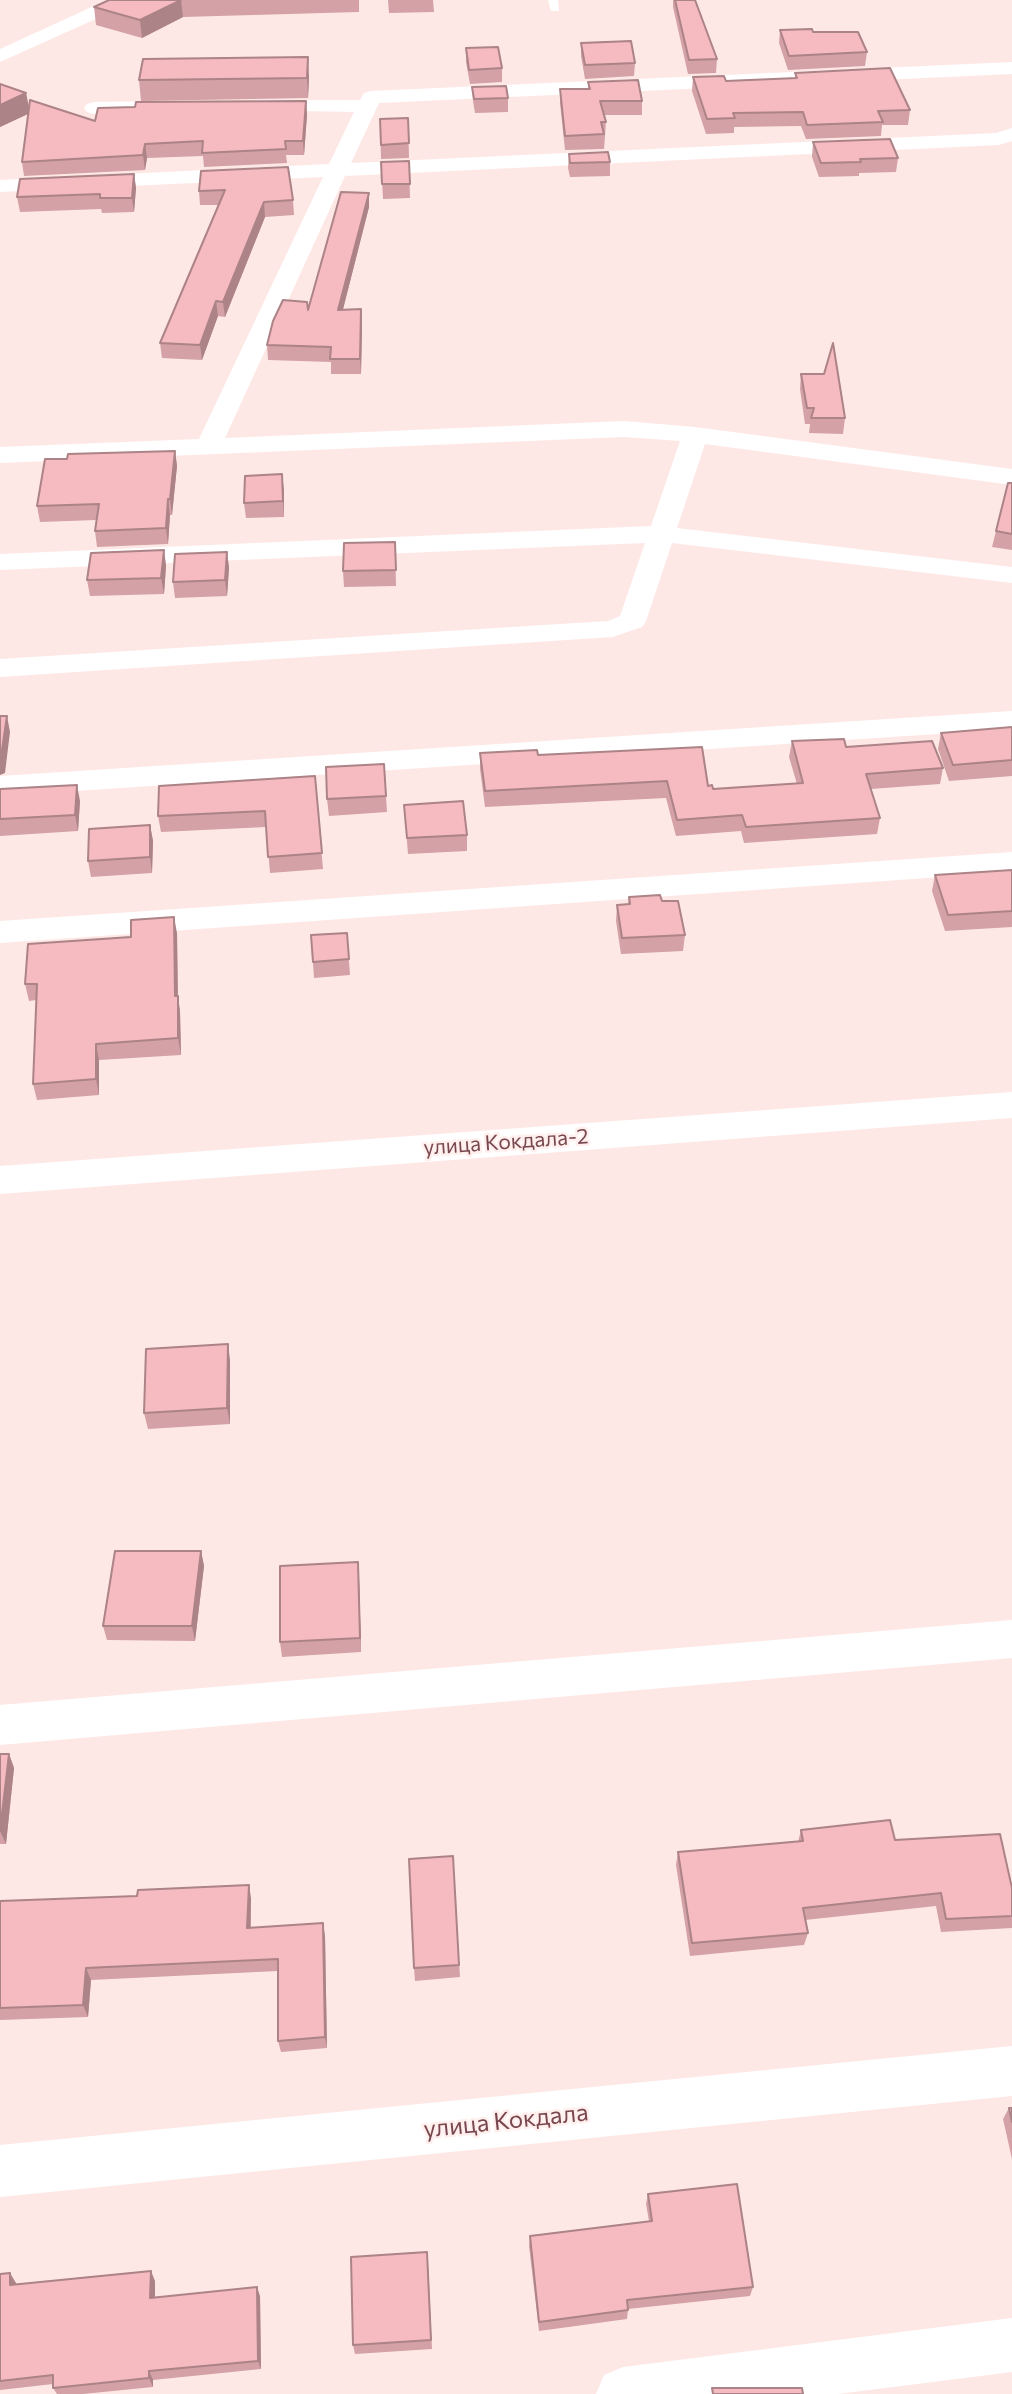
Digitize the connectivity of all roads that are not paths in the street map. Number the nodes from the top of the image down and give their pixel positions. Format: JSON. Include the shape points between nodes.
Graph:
{"nodes":[{"id":1,"x":122,"y":0,"type":"edge"},
{"id":2,"x":0,"y":56,"type":"edge"},
{"id":3,"x":1012,"y":68,"type":"edge"},
{"id":4,"x":367,"y":106,"type":"junction"},
{"id":5,"x":189,"y":107,"type":"edge"},
{"id":6,"x":230,"y":107,"type":"edge"},
{"id":7,"x":94,"y":108,"type":"dead end"},
{"id":8,"x":1012,"y":134,"type":"edge"},
{"id":9,"x":337,"y":170,"type":"junction"},
{"id":10,"x":0,"y":186,"type":"edge"},
{"id":11,"x":695,"y":435,"type":"junction"},
{"id":12,"x":208,"y":447,"type":"junction"},
{"id":13,"x":0,"y":455,"type":"edge"},
{"id":14,"x":1012,"y":477,"type":"edge"},
{"id":15,"x":662,"y":534,"type":"junction"},
{"id":16,"x":0,"y":562,"type":"edge"},
{"id":17,"x":1012,"y":575,"type":"edge"},
{"id":18,"x":0,"y":668,"type":"edge"},
{"id":19,"x":1012,"y":720,"type":"edge"},
{"id":20,"x":0,"y":786,"type":"edge"},
{"id":21,"x":1012,"y":862,"type":"edge"},
{"id":22,"x":0,"y":932,"type":"edge"},
{"id":23,"x":1012,"y":1105,"type":"edge"},
{"id":24,"x":0,"y":1180,"type":"edge"},
{"id":25,"x":1012,"y":1639,"type":"edge"},
{"id":26,"x":0,"y":1726,"type":"edge"},
{"id":27,"x":1012,"y":2071,"type":"edge"},
{"id":28,"x":0,"y":2171,"type":"edge"},
{"id":29,"x":1012,"y":2345,"type":"edge"},
{"id":30,"x":623,"y":2394,"type":"edge"}],
"edges":[{"from":1,"to":2,"type":"street"},
{"from":3,"to":4,"type":"street","via":[[371,97]]},
{"from":4,"to":6,"type":"street"},
{"from":4,"to":9,"type":"street"},
{"from":5,"to":7,"type":"street"},
{"from":8,"to":9,"type":"street","via":[[999,139]]},
{"from":9,"to":10,"type":"street"},
{"from":9,"to":12,"type":"street"},
{"from":11,"to":12,"type":"street","via":[[573,429]]},
{"from":11,"to":14,"type":"street"},
{"from":11,"to":15,"type":"street"},
{"from":12,"to":13,"type":"street"},
{"from":15,"to":16,"type":"street"},
{"from":15,"to":17,"type":"street"},
{"from":15,"to":18,"type":"street","via":[[632,621],[613,629]]},
{"from":19,"to":20,"type":"street"},
{"from":21,"to":22,"type":"street"},
{"from":23,"to":24,"type":"street","name":"улица Кокдала-2"},
{"from":25,"to":26,"type":"street"},
{"from":27,"to":28,"type":"street","name":"улица Кокдала"},
{"from":29,"to":30,"type":"street"}]}
